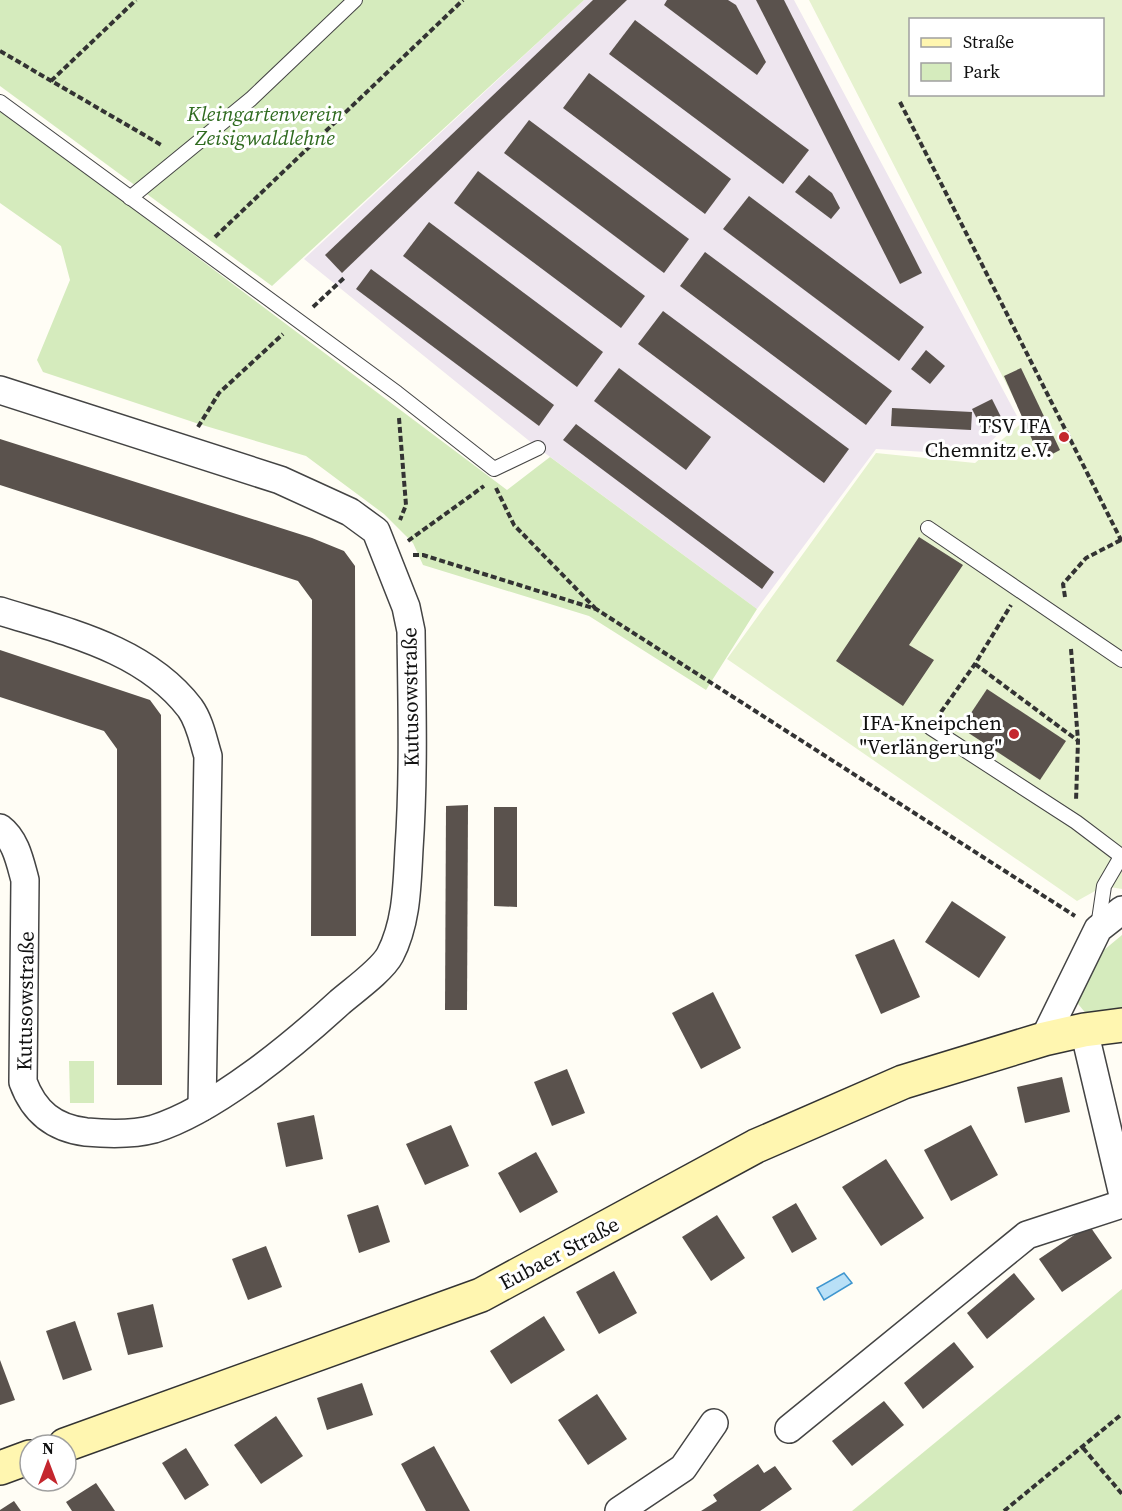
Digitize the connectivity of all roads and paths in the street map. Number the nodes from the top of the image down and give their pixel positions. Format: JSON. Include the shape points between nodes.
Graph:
{"nodes":[{"id":1,"x":136,"y":0,"type":"edge"},
{"id":2,"x":355,"y":0,"type":"edge"},
{"id":3,"x":463,"y":0,"type":"edge"},
{"id":4,"x":0,"y":51,"type":"edge"},
{"id":5,"x":51,"y":81,"type":"junction"},
{"id":6,"x":0,"y":102,"type":"edge"},
{"id":7,"x":900,"y":102,"type":"dead end"},
{"id":8,"x":181,"y":156,"type":"junction"},
{"id":9,"x":130,"y":198,"type":"junction"},
{"id":10,"x":202,"y":250,"type":"junction"},
{"id":11,"x":344,"y":278,"type":"dead end"},
{"id":12,"x":297,"y":321,"type":"junction"},
{"id":13,"x":0,"y":390,"type":"edge"},
{"id":14,"x":397,"y":393,"type":"junction"},
{"id":15,"x":538,"y":448,"type":"dead end"},
{"id":16,"x":191,"y":451,"type":"junction"},
{"id":17,"x":928,"y":528,"type":"dead end"},
{"id":18,"x":1122,"y":541,"type":"edge"},
{"id":19,"x":388,"y":556,"type":"junction"},
{"id":20,"x":1020,"y":590,"type":"junction"},
{"id":21,"x":596,"y":609,"type":"junction"},
{"id":22,"x":0,"y":611,"type":"edge"},
{"id":23,"x":1069,"y":625,"type":"junction"},
{"id":24,"x":1122,"y":660,"type":"edge"},
{"id":25,"x":975,"y":664,"type":"junction"},
{"id":26,"x":931,"y":728,"type":"joint"},
{"id":27,"x":1078,"y":741,"type":"junction"},
{"id":28,"x":1076,"y":822,"type":"junction"},
{"id":29,"x":0,"y":828,"type":"edge"},
{"id":30,"x":1122,"y":855,"type":"edge"},
{"id":31,"x":1122,"y":910,"type":"edge"},
{"id":32,"x":1098,"y":929,"type":"junction"},
{"id":33,"x":1122,"y":1025,"type":"edge"},
{"id":34,"x":1084,"y":1030,"type":"junction"},
{"id":35,"x":1044,"y":1040,"type":"junction"},
{"id":36,"x":202,"y":1107,"type":"junction"},
{"id":37,"x":1122,"y":1191,"type":"edge"},
{"id":38,"x":1122,"y":1204,"type":"edge"},
{"id":39,"x":1122,"y":1414,"type":"edge"},
{"id":40,"x":714,"y":1423,"type":"dead end"},
{"id":41,"x":789,"y":1429,"type":"dead end"},
{"id":42,"x":78,"y":1440,"type":"edge"},
{"id":43,"x":1083,"y":1448,"type":"junction"},
{"id":44,"x":18,"y":1462,"type":"edge"},
{"id":45,"x":0,"y":1468,"type":"edge"},
{"id":46,"x":1122,"y":1494,"type":"edge"},
{"id":47,"x":619,"y":1511,"type":"edge"},
{"id":48,"x":1004,"y":1511,"type":"edge"}],
"edges":[{"from":1,"to":5,"type":"path"},
{"from":2,"to":8,"type":"lane","via":[[251,99]]},
{"from":3,"to":10,"type":"path"},
{"from":4,"to":5,"type":"path"},
{"from":5,"to":8,"type":"path"},
{"from":6,"to":9,"type":"lane"},
{"from":7,"to":18,"type":"path"},
{"from":8,"to":9,"type":"lane"},
{"from":9,"to":10,"type":"lane"},
{"from":10,"to":12,"type":"lane"},
{"from":11,"to":12,"type":"path"},
{"from":12,"to":14,"type":"lane"},
{"from":12,"to":16,"type":"path","via":[[219,393],[199,424]]},
{"from":13,"to":16,"type":"street","name":"Kutusowstraße"},
{"from":14,"to":15,"type":"lane","via":[[494,469]]},
{"from":14,"to":19,"type":"path","via":[[406,505]]},
{"from":16,"to":19,"type":"street","name":"Kutusowstraße","via":[[280,480],[350,512],[376,531]]},
{"from":17,"to":20,"type":"lane"},
{"from":18,"to":23,"type":"path","via":[[1086,558],[1063,584]]},
{"from":19,"to":21,"type":"path","via":[[423,555]]},
{"from":19,"to":21,"type":"path","via":[[493,480],[514,525]]},
{"from":19,"to":36,"type":"street","name":"Kutusowstraße","via":[[411,631],[412,795],[406,904],[400,931],[389,958],[297,1042]]},
{"from":20,"to":23,"type":"lane"},
{"from":20,"to":25,"type":"path"},
{"from":21,"to":32,"type":"path"},
{"from":22,"to":36,"type":"street","via":[[94,641],[153,670],[190,709],[201,731],[208,756]]},
{"from":23,"to":24,"type":"lane"},
{"from":23,"to":27,"type":"path"},
{"from":25,"to":26,"type":"path"},
{"from":25,"to":27,"type":"path"},
{"from":26,"to":28,"type":"lane"},
{"from":27,"to":28,"type":"path"},
{"from":28,"to":30,"type":"lane"},
{"from":29,"to":36,"type":"street","name":"Kutusowstraße","via":[[17,851],[25,880],[23,1082],[29,1099],[41,1115],[75,1131],[114,1134],[153,1129]]},
{"from":30,"to":32,"type":"lane","via":[[1104,886]]},
{"from":31,"to":32,"type":"street"},
{"from":32,"to":35,"type":"street"},
{"from":33,"to":34,"type":"street","name":"Eubaer Straße"},
{"from":34,"to":35,"type":"street","name":"Eubaer Straße"},
{"from":34,"to":37,"type":"street"},
{"from":35,"to":42,"type":"street","name":"Eubaer Straße","via":[[903,1082],[756,1146],[482,1294]]},
{"from":38,"to":41,"type":"street","via":[[1027,1235]]},
{"from":39,"to":43,"type":"path"},
{"from":40,"to":47,"type":"street","via":[[683,1468]]},
{"from":43,"to":46,"type":"path"},
{"from":43,"to":48,"type":"path"},
{"from":44,"to":45,"type":"street"}]}
